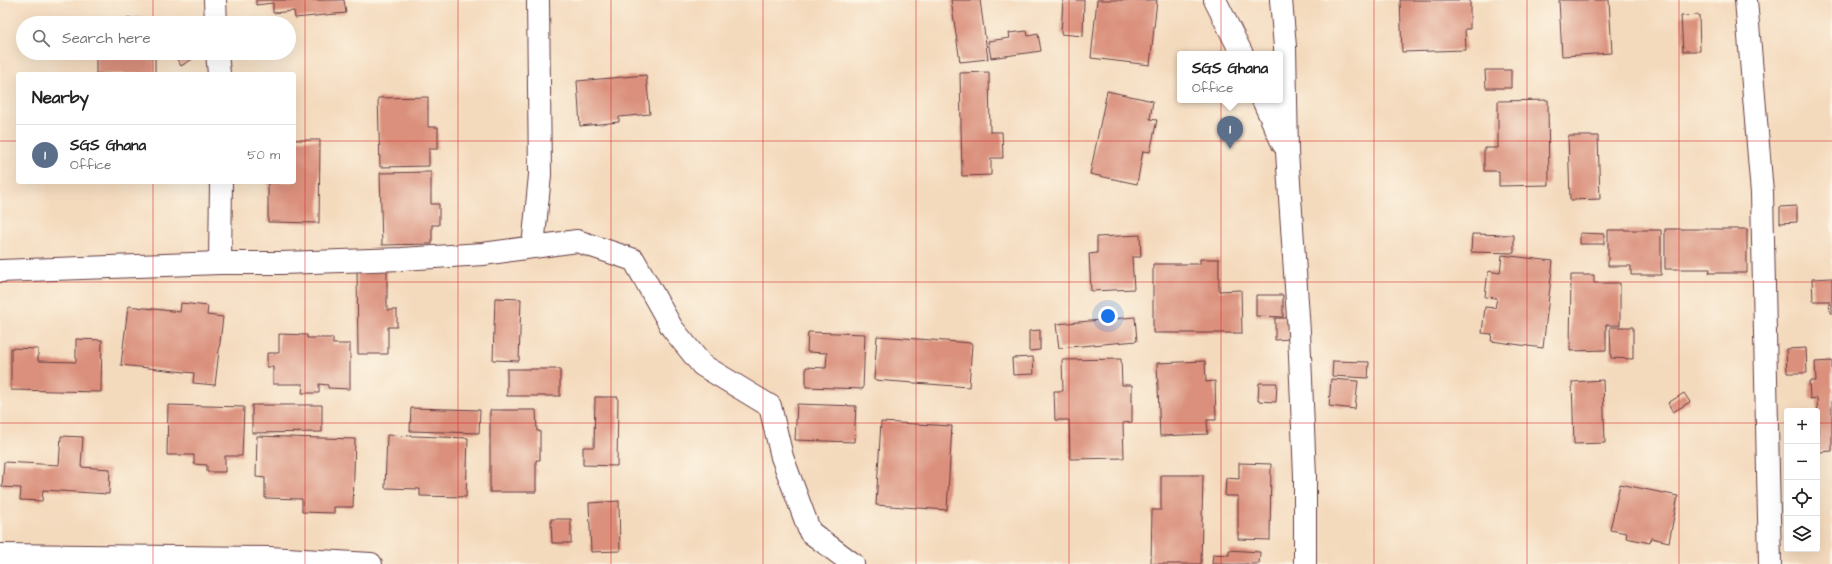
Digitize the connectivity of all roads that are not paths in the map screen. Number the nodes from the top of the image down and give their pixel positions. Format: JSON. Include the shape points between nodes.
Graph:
{"nodes":[{"id":1,"x":214,"y":0,"type":"edge"},
{"id":2,"x":538,"y":0,"type":"edge"},
{"id":3,"x":1215,"y":0,"type":"edge"},
{"id":4,"x":1281,"y":0,"type":"edge"},
{"id":5,"x":1746,"y":0,"type":"edge"},
{"id":6,"x":215,"y":16,"type":"edge"},
{"id":7,"x":1240,"y":51,"type":"edge"},
{"id":8,"x":218,"y":60,"type":"edge"},
{"id":9,"x":219,"y":72,"type":"edge"},
{"id":10,"x":1264,"y":103,"type":"edge"},
{"id":11,"x":1287,"y":152,"type":"junction"},
{"id":12,"x":221,"y":184,"type":"edge"},
{"id":13,"x":533,"y":247,"type":"junction"},
{"id":14,"x":220,"y":263,"type":"junction"},
{"id":15,"x":0,"y":271,"type":"edge"},
{"id":16,"x":0,"y":555,"type":"edge"},
{"id":17,"x":64,"y":560,"type":"edge"},
{"id":18,"x":269,"y":561,"type":"edge"},
{"id":19,"x":371,"y":564,"type":"edge"},
{"id":20,"x":854,"y":564,"type":"edge"},
{"id":21,"x":1305,"y":564,"type":"edge"},
{"id":22,"x":1770,"y":564,"type":"edge"}],
"edges":[{"from":1,"to":6,"type":"street"},
{"from":2,"to":13,"type":"street","via":[[540,175]]},
{"from":3,"to":7,"type":"street"},
{"from":4,"to":11,"type":"street"},
{"from":5,"to":22,"type":"street","via":[[1762,193]]},
{"from":8,"to":9,"type":"street"},
{"from":10,"to":11,"type":"street"},
{"from":11,"to":21,"type":"street","via":[[1305,469]]},
{"from":12,"to":14,"type":"street"},
{"from":13,"to":14,"type":"street","via":[[483,254],[402,259]]},
{"from":13,"to":20,"type":"street","via":[[577,241],[634,260],[672,328],[702,365],[770,406],[782,456],[810,532]]},
{"from":14,"to":15,"type":"street"},
{"from":16,"to":17,"type":"street"},
{"from":17,"to":18,"type":"street"},
{"from":18,"to":19,"type":"street"}]}
